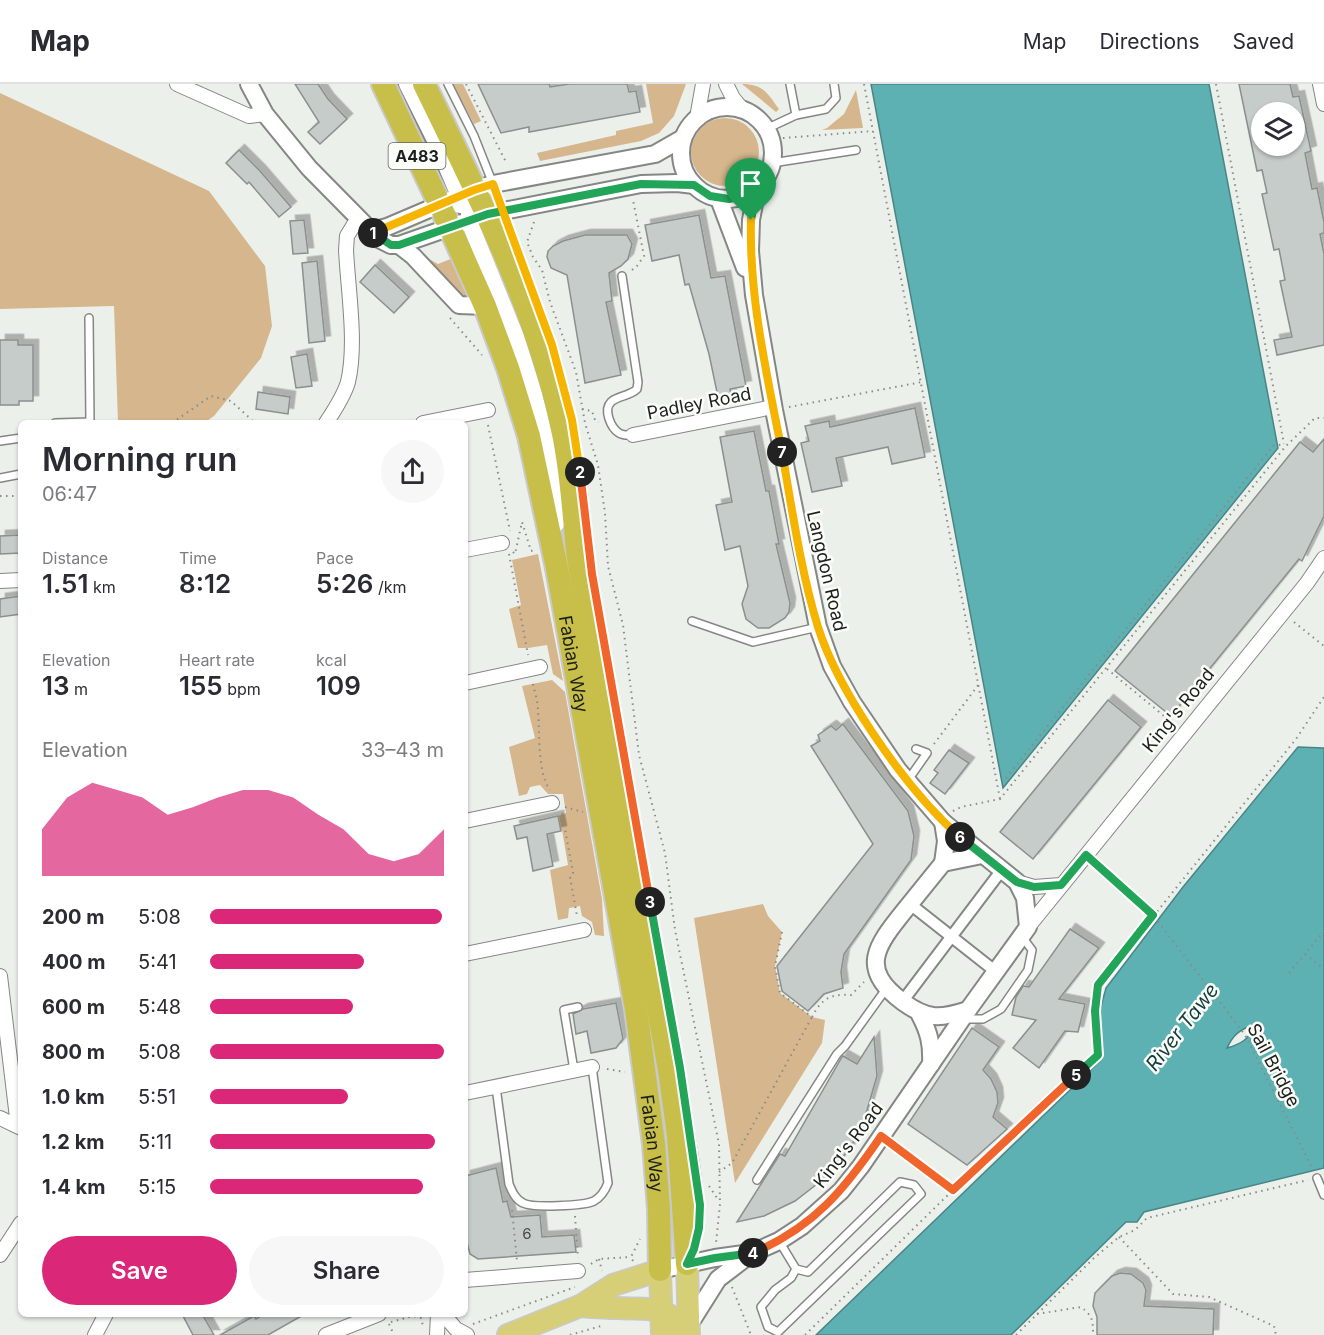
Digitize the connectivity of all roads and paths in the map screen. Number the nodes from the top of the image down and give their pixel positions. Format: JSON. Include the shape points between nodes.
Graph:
{"nodes":[{"id":1,"x":177,"y":84,"type":"edge"},
{"id":2,"x":249,"y":84,"type":"edge"},
{"id":3,"x":383,"y":84,"type":"edge"},
{"id":4,"x":407,"y":84,"type":"edge"},
{"id":5,"x":424,"y":84,"type":"edge"},
{"id":6,"x":448,"y":84,"type":"edge"},
{"id":7,"x":466,"y":84,"type":"edge"},
{"id":8,"x":703,"y":84,"type":"edge"},
{"id":9,"x":726,"y":84,"type":"edge"},
{"id":10,"x":790,"y":84,"type":"edge"},
{"id":11,"x":834,"y":84,"type":"edge"},
{"id":12,"x":864,"y":84,"type":"edge"},
{"id":13,"x":1216,"y":84,"type":"edge"},
{"id":14,"x":1320,"y":84,"type":"edge"},
{"id":15,"x":1324,"y":104,"type":"edge"},
{"id":16,"x":743,"y":110,"type":"junction"},
{"id":17,"x":265,"y":114,"type":"junction"},
{"id":18,"x":796,"y":115,"type":"junction"},
{"id":19,"x":697,"y":118,"type":"junction"},
{"id":20,"x":873,"y":131,"type":"junction"},
{"id":21,"x":768,"y":134,"type":"junction"},
{"id":22,"x":683,"y":138,"type":"junction"},
{"id":23,"x":856,"y":150,"type":"dead end"},
{"id":24,"x":772,"y":163,"type":"junction"},
{"id":25,"x":515,"y":180,"type":"junction"},
{"id":26,"x":694,"y":185,"type":"junction"},
{"id":27,"x":631,"y":186,"type":"junction"},
{"id":28,"x":757,"y":188,"type":"junction"},
{"id":29,"x":467,"y":194,"type":"junction"},
{"id":30,"x":719,"y":199,"type":"junction"},
{"id":31,"x":530,"y":205,"type":"junction"},
{"id":32,"x":358,"y":218,"type":"junction"},
{"id":33,"x":477,"y":218,"type":"junction"},
{"id":34,"x":372,"y":231,"type":"junction"},
{"id":35,"x":399,"y":245,"type":"junction"},
{"id":36,"x":622,"y":276,"type":"joint"},
{"id":37,"x":754,"y":295,"type":"junction"},
{"id":38,"x":485,"y":306,"type":"junction"},
{"id":39,"x":448,"y":316,"type":"dead end"},
{"id":40,"x":89,"y":318,"type":"dead end"},
{"id":41,"x":486,"y":359,"type":"dead end"},
{"id":42,"x":922,"y":382,"type":"junction"},
{"id":43,"x":773,"y":408,"type":"junction"},
{"id":44,"x":582,"y":409,"type":"junction"},
{"id":45,"x":488,"y":410,"type":"dead end"},
{"id":46,"x":1324,"y":418,"type":"edge"},
{"id":47,"x":90,"y":420,"type":"edge"},
{"id":48,"x":176,"y":420,"type":"edge"},
{"id":49,"x":252,"y":420,"type":"edge"},
{"id":50,"x":328,"y":420,"type":"edge"},
{"id":51,"x":438,"y":420,"type":"edge"},
{"id":52,"x":610,"y":421,"type":"junction"},
{"id":53,"x":633,"y":435,"type":"joint"},
{"id":54,"x":18,"y":438,"type":"edge"},
{"id":55,"x":0,"y":441,"type":"edge"},
{"id":56,"x":576,"y":444,"type":"dead end"},
{"id":57,"x":1285,"y":445,"type":"junction"},
{"id":58,"x":18,"y":475,"type":"edge"},
{"id":59,"x":0,"y":478,"type":"edge"},
{"id":60,"x":581,"y":479,"type":"dead end"},
{"id":61,"x":18,"y":495,"type":"edge"},
{"id":62,"x":0,"y":496,"type":"edge"},
{"id":63,"x":502,"y":543,"type":"joint"},
{"id":64,"x":468,"y":549,"type":"edge"},
{"id":65,"x":538,"y":554,"type":"dead end"},
{"id":66,"x":1324,"y":558,"type":"edge"},
{"id":67,"x":557,"y":568,"type":"junction"},
{"id":68,"x":18,"y":580,"type":"edge"},
{"id":69,"x":0,"y":581,"type":"edge"},
{"id":70,"x":1282,"y":612,"type":"junction"},
{"id":71,"x":692,"y":621,"type":"dead end"},
{"id":72,"x":818,"y":627,"type":"junction"},
{"id":73,"x":1324,"y":646,"type":"edge"},
{"id":74,"x":540,"y":667,"type":"dead end"},
{"id":75,"x":1107,"y":669,"type":"junction"},
{"id":76,"x":468,"y":682,"type":"edge"},
{"id":77,"x":979,"y":684,"type":"junction"},
{"id":78,"x":1324,"y":698,"type":"edge"},
{"id":79,"x":1167,"y":720,"type":"dead end"},
{"id":80,"x":916,"y":749,"type":"dead end"},
{"id":81,"x":927,"y":753,"type":"junction"},
{"id":82,"x":1006,"y":778,"type":"dead end"},
{"id":83,"x":907,"y":782,"type":"junction"},
{"id":84,"x":1000,"y":799,"type":"junction"},
{"id":85,"x":552,"y":803,"type":"joint"},
{"id":86,"x":961,"y":807,"type":"dead end"},
{"id":87,"x":589,"y":813,"type":"dead end"},
{"id":88,"x":468,"y":820,"type":"edge"},
{"id":89,"x":943,"y":822,"type":"junction"},
{"id":90,"x":982,"y":855,"type":"junction"},
{"id":91,"x":1086,"y":855,"type":"junction"},
{"id":92,"x":943,"y":863,"type":"junction"},
{"id":93,"x":1001,"y":871,"type":"junction"},
{"id":94,"x":1017,"y":882,"type":"junction"},
{"id":95,"x":1061,"y":885,"type":"junction"},
{"id":96,"x":910,"y":904,"type":"junction"},
{"id":97,"x":1153,"y":915,"type":"junction"},
{"id":98,"x":584,"y":930,"type":"dead end"},
{"id":99,"x":1025,"y":931,"type":"junction"},
{"id":100,"x":1324,"y":931,"type":"edge"},
{"id":101,"x":782,"y":932,"type":"dead end"},
{"id":102,"x":952,"y":938,"type":"junction"},
{"id":103,"x":468,"y":953,"type":"edge"},
{"id":104,"x":1305,"y":954,"type":"junction"},
{"id":105,"x":876,"y":969,"type":"junction"},
{"id":106,"x":1324,"y":969,"type":"edge"},
{"id":107,"x":995,"y":971,"type":"junction"},
{"id":108,"x":1289,"y":973,"type":"dead end"},
{"id":109,"x":663,"y":974,"type":"dead end"},
{"id":110,"x":0,"y":976,"type":"edge"},
{"id":111,"x":886,"y":989,"type":"junction"},
{"id":112,"x":902,"y":1002,"type":"junction"},
{"id":113,"x":578,"y":1007,"type":"dead end"},
{"id":114,"x":920,"y":1015,"type":"junction"},
{"id":115,"x":965,"y":1015,"type":"junction"},
{"id":116,"x":812,"y":1017,"type":"junction"},
{"id":117,"x":931,"y":1065,"type":"junction"},
{"id":118,"x":592,"y":1067,"type":"junction"},
{"id":119,"x":574,"y":1070,"type":"junction"},
{"id":120,"x":633,"y":1073,"type":"dead end"},
{"id":121,"x":681,"y":1079,"type":"dead end"},
{"id":122,"x":496,"y":1087,"type":"junction"},
{"id":123,"x":468,"y":1092,"type":"edge"},
{"id":124,"x":0,"y":1118,"type":"edge"},
{"id":125,"x":18,"y":1119,"type":"edge"},
{"id":126,"x":18,"y":1127,"type":"edge"},
{"id":127,"x":881,"y":1136,"type":"junction"},
{"id":128,"x":719,"y":1172,"type":"junction"},
{"id":129,"x":1317,"y":1178,"type":"junction"},
{"id":130,"x":757,"y":1180,"type":"dead end"},
{"id":131,"x":953,"y":1190,"type":"junction"},
{"id":132,"x":514,"y":1195,"type":"junction"},
{"id":133,"x":1324,"y":1195,"type":"edge"},
{"id":134,"x":574,"y":1204,"type":"junction"},
{"id":135,"x":18,"y":1228,"type":"edge"},
{"id":136,"x":642,"y":1235,"type":"dead end"},
{"id":137,"x":1119,"y":1237,"type":"junction"},
{"id":138,"x":779,"y":1241,"type":"junction"},
{"id":139,"x":752,"y":1253,"type":"junction"},
{"id":140,"x":0,"y":1255,"type":"edge"},
{"id":141,"x":715,"y":1258,"type":"junction"},
{"id":142,"x":599,"y":1259,"type":"junction"},
{"id":143,"x":687,"y":1264,"type":"junction"},
{"id":144,"x":796,"y":1269,"type":"junction"},
{"id":145,"x":660,"y":1270,"type":"junction"},
{"id":146,"x":518,"y":1276,"type":"junction"},
{"id":147,"x":603,"y":1277,"type":"dead end"},
{"id":148,"x":718,"y":1279,"type":"junction"},
{"id":149,"x":468,"y":1280,"type":"edge"},
{"id":150,"x":580,"y":1287,"type":"junction"},
{"id":151,"x":661,"y":1311,"type":"junction"},
{"id":152,"x":1036,"y":1314,"type":"junction"},
{"id":153,"x":104,"y":1317,"type":"edge"},
{"id":154,"x":417,"y":1317,"type":"edge"},
{"id":155,"x":440,"y":1317,"type":"edge"},
{"id":156,"x":444,"y":1317,"type":"edge"},
{"id":157,"x":384,"y":1318,"type":"edge"},
{"id":158,"x":461,"y":1332,"type":"edge"},
{"id":159,"x":688,"y":1332,"type":"edge"},
{"id":160,"x":94,"y":1335,"type":"edge"},
{"id":161,"x":326,"y":1335,"type":"edge"},
{"id":162,"x":423,"y":1335,"type":"edge"},
{"id":163,"x":437,"y":1335,"type":"edge"},
{"id":164,"x":508,"y":1335,"type":"edge"},
{"id":165,"x":662,"y":1335,"type":"edge"},
{"id":166,"x":751,"y":1335,"type":"edge"},
{"id":167,"x":805,"y":1335,"type":"edge"},
{"id":168,"x":1017,"y":1335,"type":"edge"},
{"id":169,"x":1093,"y":1335,"type":"edge"},
{"id":170,"x":1276,"y":1335,"type":"edge"}],
"edges":[{"from":1,"to":17,"type":"street","via":[[249,116]]},
{"from":2,"to":17,"type":"street"},
{"from":3,"to":29,"type":"highway","name":"Fabian Way","number":"A483"},
{"from":4,"to":29,"type":"street"},
{"from":5,"to":29,"type":"highway","name":"Fabian Way","number":"A483"},
{"from":6,"to":29,"type":"lane","via":[[474,136]]},
{"from":7,"to":25,"type":"path","via":[[505,162],[512,167]]},
{"from":8,"to":19,"type":"street"},
{"from":9,"to":16,"type":"street"},
{"from":10,"to":18,"type":"lane"},
{"from":11,"to":18,"type":"lane","via":[[836,98],[826,109]]},
{"from":12,"to":20,"type":"path"},
{"from":13,"to":57,"type":"path"},
{"from":14,"to":15,"type":"street"},
{"from":16,"to":19,"type":"street","via":[[719,107]]},
{"from":16,"to":21,"type":"street","via":[[759,120]]},
{"from":17,"to":32,"type":"street","via":[[309,168]]},
{"from":18,"to":21,"type":"lane"},
{"from":19,"to":22,"type":"street"},
{"from":20,"to":21,"type":"path"},
{"from":20,"to":42,"type":"path"},
{"from":21,"to":24,"type":"street"},
{"from":22,"to":25,"type":"street","via":[[655,154]]},
{"from":22,"to":26,"type":"street","via":[[682,163]]},
{"from":23,"to":24,"type":"lane"},
{"from":24,"to":28,"type":"street"},
{"from":25,"to":29,"type":"street"},
{"from":26,"to":27,"type":"street"},
{"from":26,"to":30,"type":"street"},
{"from":27,"to":31,"type":"street"},
{"from":27,"to":36,"type":"path","via":[[644,256]]},
{"from":28,"to":30,"type":"street","via":[[739,198]]},
{"from":28,"to":37,"type":"street","name":"Langdon Road","via":[[750,251]]},
{"from":29,"to":33,"type":"highway","name":"Fabian Way","number":"A483"},
{"from":29,"to":33,"type":"highway","name":"Fabian Way","number":"A483"},
{"from":29,"to":34,"type":"street"},
{"from":30,"to":37,"type":"street","name":"Langdon Road"},
{"from":31,"to":33,"type":"street"},
{"from":31,"to":44,"type":"path","via":[[534,222],[527,242],[542,270],[576,372]]},
{"from":32,"to":34,"type":"street"},
{"from":32,"to":50,"type":"street","via":[[347,236],[346,250],[352,357],[348,384]]},
{"from":33,"to":35,"type":"street"},
{"from":33,"to":38,"type":"highway","name":"Fabian Way","number":"A483"},
{"from":33,"to":56,"type":"lane","via":[[552,345]]},
{"from":33,"to":67,"type":"street","via":[[550,458]]},
{"from":33,"to":143,"type":"highway","name":"Fabian Way","number":"A483","via":[[520,292],[562,427],[587,618],[669,1070]]},
{"from":34,"to":35,"type":"street","via":[[391,245]]},
{"from":35,"to":38,"type":"street","via":[[459,305]]},
{"from":36,"to":52,"type":"lane","via":[[638,382],[632,394],[612,401],[608,407]]},
{"from":37,"to":43,"type":"street","name":"Langdon Road"},
{"from":38,"to":67,"type":"highway","name":"Fabian Way","number":"A483","via":[[529,435]]},
{"from":39,"to":41,"type":"path"},
{"from":40,"to":47,"type":"lane"},
{"from":42,"to":43,"type":"path"},
{"from":42,"to":77,"type":"path"},
{"from":43,"to":53,"type":"street","name":"Padley Road"},
{"from":43,"to":72,"type":"street","name":"Langdon Road"},
{"from":44,"to":52,"type":"path","via":[[592,411],[595,420]]},
{"from":44,"to":128,"type":"path","via":[[598,465],[609,566],[623,625],[639,755],[665,853],[675,930],[719,1144]]},
{"from":45,"to":51,"type":"street"},
{"from":46,"to":57,"type":"path","via":[[1315,418]]},
{"from":48,"to":49,"type":"path","via":[[211,396],[231,401]]},
{"from":52,"to":53,"type":"lane","via":[[621,435]]},
{"from":54,"to":55,"type":"lane"},
{"from":57,"to":75,"type":"path"},
{"from":57,"to":82,"type":"path","via":[[1273,446]]},
{"from":58,"to":59,"type":"lane"},
{"from":60,"to":109,"type":"lane","via":[[592,574]]},
{"from":61,"to":62,"type":"path"},
{"from":63,"to":64,"type":"street"},
{"from":63,"to":65,"type":"path","via":[[515,554],[522,522],[531,551],[537,550]]},
{"from":66,"to":70,"type":"street","name":"King's Road"},
{"from":67,"to":145,"type":"highway","name":"Fabian Way","number":"A483","via":[[643,1052],[654,1144]]},
{"from":68,"to":69,"type":"street"},
{"from":70,"to":73,"type":"path"},
{"from":70,"to":91,"type":"street","name":"King's Road"},
{"from":71,"to":72,"type":"lane","via":[[753,642]]},
{"from":72,"to":83,"type":"street","name":"Langdon Road","via":[[832,666],[852,702]]},
{"from":74,"to":76,"type":"street"},
{"from":75,"to":79,"type":"path"},
{"from":75,"to":84,"type":"path"},
{"from":77,"to":81,"type":"path"},
{"from":77,"to":84,"type":"path"},
{"from":78,"to":97,"type":"path","via":[[1296,739]]},
{"from":80,"to":81,"type":"lane"},
{"from":81,"to":83,"type":"lane"},
{"from":83,"to":89,"type":"street","name":"Langdon Road"},
{"from":84,"to":86,"type":"path"},
{"from":85,"to":87,"type":"path"},
{"from":85,"to":88,"type":"street"},
{"from":89,"to":90,"type":"street","name":"Langdon Road"},
{"from":89,"to":92,"type":"street"},
{"from":90,"to":92,"type":"street"},
{"from":90,"to":93,"type":"street"},
{"from":91,"to":95,"type":"street","name":"King's Road"},
{"from":91,"to":97,"type":"path","name":"Sail Bridge"},
{"from":92,"to":96,"type":"street"},
{"from":93,"to":94,"type":"street"},
{"from":93,"to":102,"type":"street"},
{"from":94,"to":95,"type":"street","via":[[1034,887]]},
{"from":94,"to":99,"type":"street","via":[[1025,898]]},
{"from":95,"to":99,"type":"street","name":"King's Road"},
{"from":96,"to":102,"type":"street"},
{"from":96,"to":105,"type":"street","via":[[882,938]]},
{"from":97,"to":129,"type":"path","name":"Sail Bridge","via":[[1245,1035]]},
{"from":97,"to":131,"type":"path","via":[[1098,985],[1098,1055]]},
{"from":98,"to":103,"type":"street"},
{"from":99,"to":107,"type":"street","name":"King's Road"},
{"from":99,"to":115,"type":"lane","via":[[1032,950],[1028,970],[1001,1009],[983,1019]]},
{"from":100,"to":104,"type":"path"},
{"from":101,"to":116,"type":"path","via":[[775,966],[780,993]]},
{"from":102,"to":107,"type":"street"},
{"from":102,"to":112,"type":"street"},
{"from":104,"to":106,"type":"path"},
{"from":104,"to":108,"type":"path"},
{"from":105,"to":111,"type":"street"},
{"from":105,"to":116,"type":"path","via":[[851,996],[825,999]]},
{"from":107,"to":115,"type":"street","name":"King's Road"},
{"from":110,"to":125,"type":"street"},
{"from":111,"to":112,"type":"street"},
{"from":111,"to":130,"type":"lane","via":[[837,1054]]},
{"from":112,"to":114,"type":"street"},
{"from":113,"to":119,"type":"lane","via":[[564,1010]]},
{"from":114,"to":115,"type":"street"},
{"from":114,"to":117,"type":"street","via":[[929,1030]]},
{"from":115,"to":117,"type":"street","name":"King's Road"},
{"from":116,"to":128,"type":"path","via":[[732,1163]]},
{"from":117,"to":127,"type":"street","name":"King's Road"},
{"from":118,"to":119,"type":"street"},
{"from":118,"to":120,"type":"path"},
{"from":118,"to":134,"type":"lane","via":[[608,1183],[596,1200]]},
{"from":119,"to":122,"type":"street"},
{"from":121,"to":143,"type":"lane","via":[[700,1205],[699,1228]]},
{"from":122,"to":123,"type":"street"},
{"from":122,"to":132,"type":"lane","via":[[509,1184]]},
{"from":124,"to":126,"type":"street"},
{"from":127,"to":131,"type":"path"},
{"from":127,"to":138,"type":"street","name":"King's Road","via":[[841,1191]]},
{"from":128,"to":141,"type":"path"},
{"from":129,"to":133,"type":"lane"},
{"from":129,"to":137,"type":"path","via":[[1147,1218],[1135,1230]]},
{"from":131,"to":167,"type":"path"},
{"from":132,"to":134,"type":"lane","via":[[530,1206]]},
{"from":132,"to":146,"type":"path"},
{"from":134,"to":150,"type":"path"},
{"from":135,"to":140,"type":"street"},
{"from":136,"to":142,"type":"path","via":[[631,1257]]},
{"from":137,"to":152,"type":"path"},
{"from":137,"to":170,"type":"path","via":[[1173,1294],[1209,1296],[1274,1326]]},
{"from":138,"to":139,"type":"street","name":"King's Road"},
{"from":138,"to":144,"type":"lane"},
{"from":139,"to":141,"type":"street","name":"King's Road"},
{"from":139,"to":148,"type":"street","name":"King's Road"},
{"from":141,"to":143,"type":"street","name":"King's Road"},
{"from":142,"to":147,"type":"path"},
{"from":142,"to":150,"type":"path"},
{"from":143,"to":145,"type":"street","name":"King's Road"},
{"from":143,"to":159,"type":"main road","number":"A483"},
{"from":144,"to":144,"type":"lane","via":[[808,1272],[900,1182],[914,1185],[921,1194],[778,1332],[768,1328],[761,1307]]},
{"from":145,"to":150,"type":"main road","via":[[613,1284]]},
{"from":145,"to":151,"type":"main road","number":"A483"},
{"from":146,"to":149,"type":"street"},
{"from":146,"to":150,"type":"street"},
{"from":148,"to":159,"type":"street","name":"King's Road"},
{"from":148,"to":166,"type":"path","via":[[726,1286],[730,1283]]},
{"from":150,"to":151,"type":"main road","via":[[621,1308]]},
{"from":150,"to":158,"type":"path","via":[[470,1325],[463,1322]]},
{"from":150,"to":164,"type":"main road"},
{"from":151,"to":159,"type":"main road"},
{"from":151,"to":165,"type":"main road","number":"A483"},
{"from":152,"to":168,"type":"path"},
{"from":152,"to":169,"type":"path","via":[[1081,1307],[1094,1321]]},
{"from":153,"to":160,"type":"street"},
{"from":154,"to":162,"type":"path","via":[[421,1318]]},
{"from":155,"to":163,"type":"street"},
{"from":156,"to":158,"type":"street"},
{"from":157,"to":161,"type":"street"}]}
